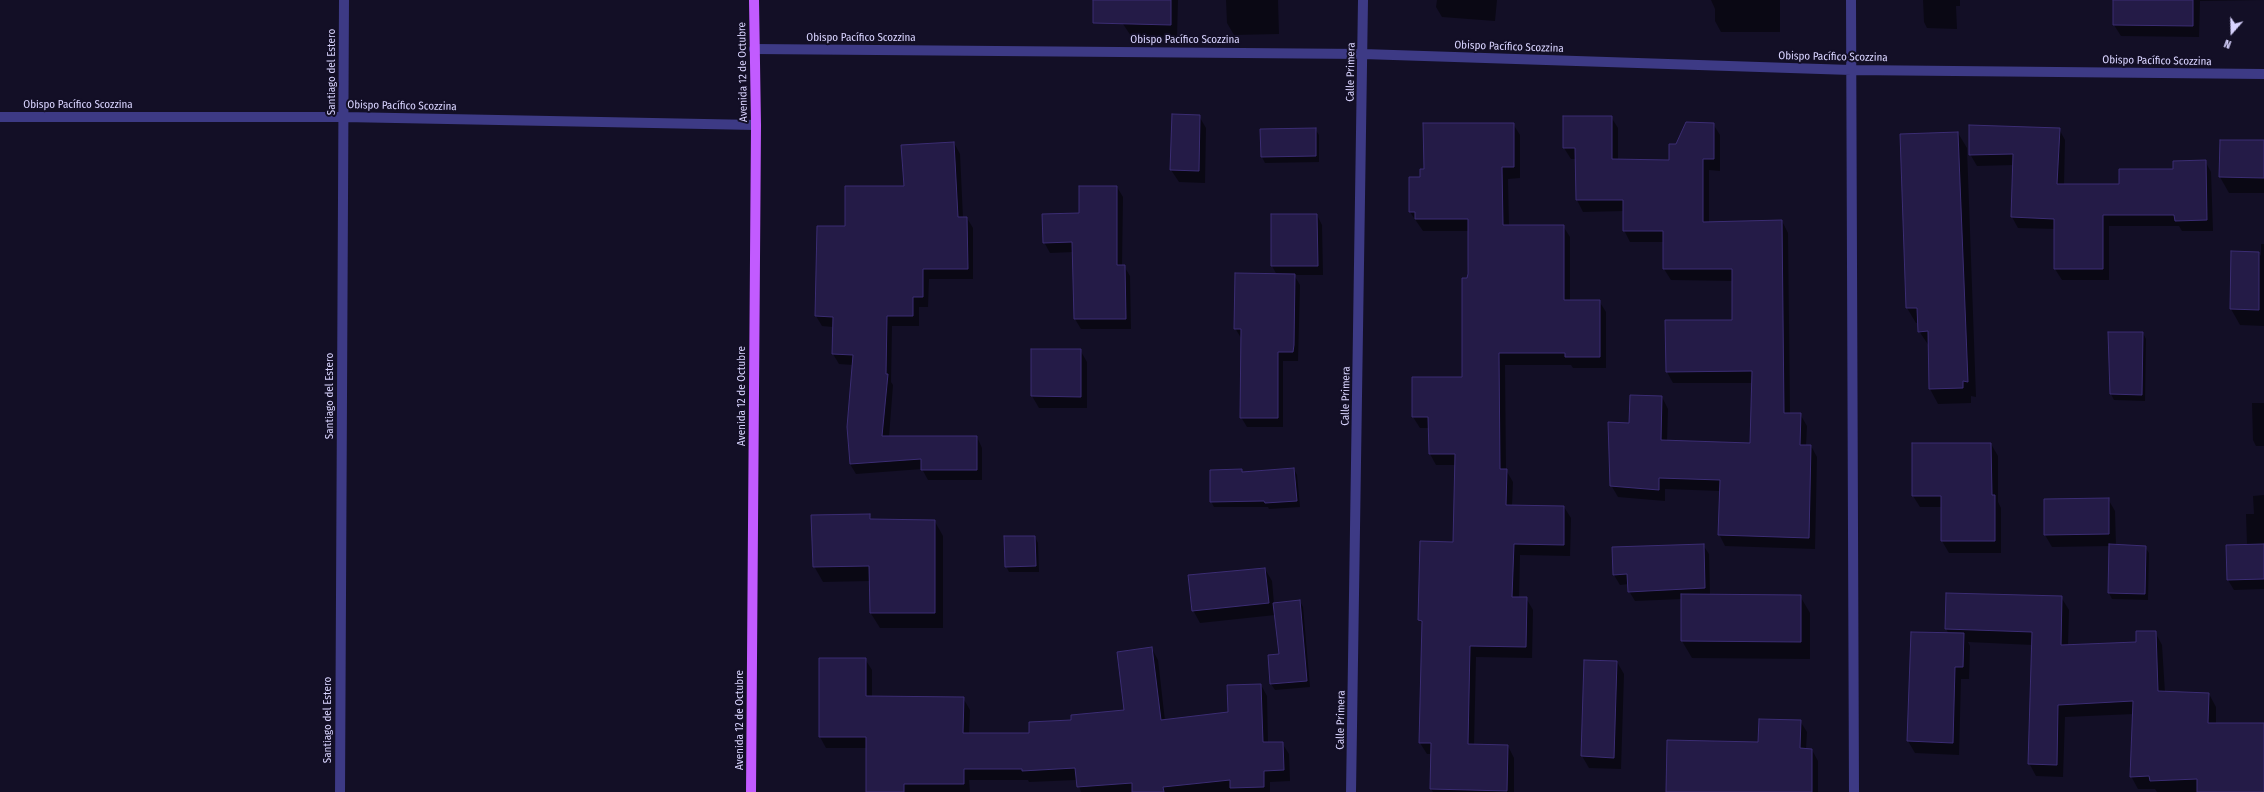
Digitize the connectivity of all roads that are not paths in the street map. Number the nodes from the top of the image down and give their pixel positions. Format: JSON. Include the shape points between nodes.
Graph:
{"nodes":[{"id":1,"x":344,"y":0,"type":"edge"},
{"id":2,"x":754,"y":0,"type":"edge"},
{"id":3,"x":1363,"y":0,"type":"edge"},
{"id":4,"x":1851,"y":0,"type":"edge"},
{"id":5,"x":754,"y":49,"type":"junction"},
{"id":6,"x":1363,"y":54,"type":"junction"},
{"id":7,"x":1851,"y":70,"type":"junction"},
{"id":8,"x":2264,"y":74,"type":"edge"},
{"id":9,"x":0,"y":117,"type":"edge"},
{"id":10,"x":344,"y":117,"type":"junction"},
{"id":11,"x":756,"y":125,"type":"junction"},
{"id":12,"x":340,"y":792,"type":"edge"},
{"id":13,"x":751,"y":792,"type":"edge"},
{"id":14,"x":1351,"y":792,"type":"edge"},
{"id":15,"x":1854,"y":792,"type":"edge"}],
"edges":[{"from":1,"to":10,"type":"street","name":"Santiago del Estero"},
{"from":2,"to":5,"type":"main road","name":"Avenida 12 de Octubre"},
{"from":3,"to":6,"type":"street","name":"Calle Primera"},
{"from":4,"to":7,"type":"street"},
{"from":5,"to":6,"type":"street","name":"Obispo Pacífico Scozzina"},
{"from":5,"to":11,"type":"main road","name":"Avenida 12 de Octubre"},
{"from":6,"to":7,"type":"street","name":"Obispo Pacífico Scozzina"},
{"from":6,"to":14,"type":"street","name":"Calle Primera"},
{"from":7,"to":8,"type":"street","name":"Obispo Pacífico Scozzina"},
{"from":7,"to":15,"type":"street"},
{"from":9,"to":10,"type":"street","name":"Obispo Pacífico Scozzina"},
{"from":10,"to":11,"type":"street","name":"Obispo Pacífico Scozzina"},
{"from":10,"to":12,"type":"street","name":"Santiago del Estero"},
{"from":11,"to":13,"type":"main road","name":"Avenida 12 de Octubre"}]}
